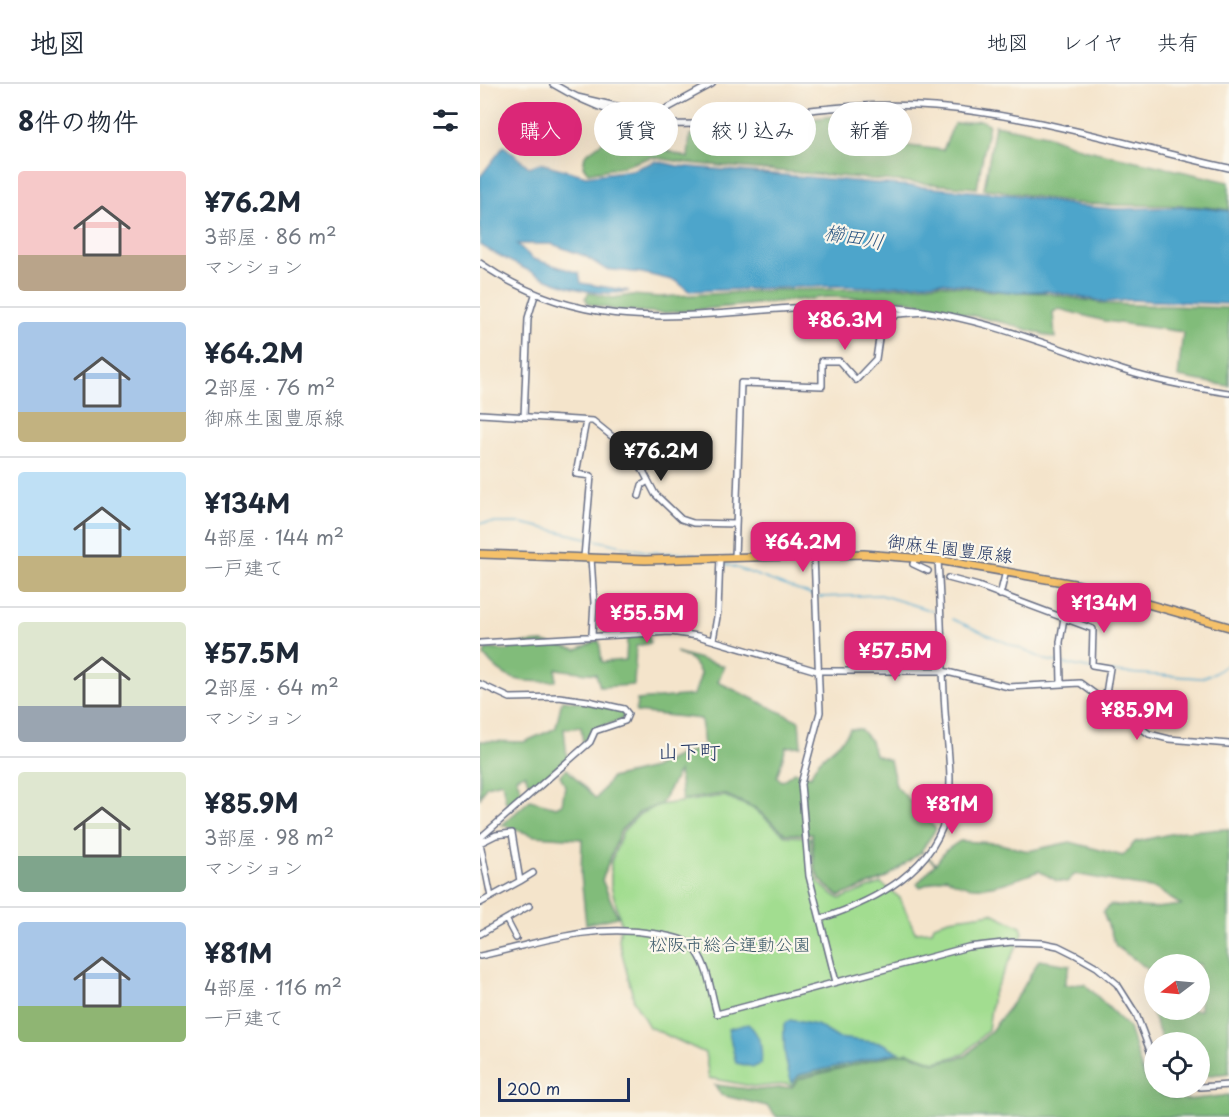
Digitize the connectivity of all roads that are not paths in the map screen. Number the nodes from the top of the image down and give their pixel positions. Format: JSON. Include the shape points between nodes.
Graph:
{"nodes":[{"id":1,"x":553,"y":84,"type":"edge"},
{"id":2,"x":712,"y":84,"type":"edge"},
{"id":3,"x":576,"y":97,"type":"junction"},
{"id":4,"x":1229,"y":168,"type":"edge"},
{"id":5,"x":480,"y":263,"type":"edge"},
{"id":6,"x":535,"y":295,"type":"junction"},
{"id":7,"x":929,"y":311,"type":"junction"},
{"id":8,"x":1229,"y":393,"type":"edge"},
{"id":9,"x":480,"y":414,"type":"edge"},
{"id":10,"x":524,"y":417,"type":"junction"},
{"id":11,"x":586,"y":421,"type":"junction"},
{"id":12,"x":648,"y":481,"type":"junction"},
{"id":13,"x":639,"y":496,"type":"dead end"},
{"id":14,"x":736,"y":524,"type":"junction"},
{"id":15,"x":480,"y":554,"type":"edge"},
{"id":16,"x":814,"y":554,"type":"junction"},
{"id":17,"x":720,"y":557,"type":"junction"},
{"id":18,"x":735,"y":557,"type":"junction"},
{"id":19,"x":588,"y":558,"type":"junction"},
{"id":20,"x":915,"y":558,"type":"junction"},
{"id":21,"x":938,"y":560,"type":"junction"},
{"id":22,"x":928,"y":571,"type":"dead end"},
{"id":23,"x":1006,"y":571,"type":"junction"},
{"id":24,"x":948,"y":578,"type":"dead end"},
{"id":25,"x":1000,"y":595,"type":"junction"},
{"id":26,"x":1064,"y":618,"type":"junction"},
{"id":27,"x":1229,"y":627,"type":"edge"},
{"id":28,"x":592,"y":636,"type":"junction"},
{"id":29,"x":713,"y":640,"type":"junction"},
{"id":30,"x":480,"y":643,"type":"edge"},
{"id":31,"x":817,"y":671,"type":"junction"},
{"id":32,"x":943,"y":671,"type":"junction"},
{"id":33,"x":1061,"y":683,"type":"junction"},
{"id":34,"x":480,"y":684,"type":"edge"},
{"id":35,"x":1105,"y":700,"type":"junction"},
{"id":36,"x":1229,"y":744,"type":"edge"},
{"id":37,"x":480,"y":838,"type":"edge"},
{"id":38,"x":480,"y":843,"type":"edge"},
{"id":39,"x":533,"y":873,"type":"dead end"},
{"id":40,"x":520,"y":881,"type":"junction"},
{"id":41,"x":491,"y":897,"type":"junction"},
{"id":42,"x":480,"y":903,"type":"edge"},
{"id":43,"x":529,"y":906,"type":"dead end"},
{"id":44,"x":506,"y":919,"type":"junction"},
{"id":45,"x":820,"y":919,"type":"junction"},
{"id":46,"x":480,"y":934,"type":"edge"},
{"id":47,"x":516,"y":938,"type":"dead end"},
{"id":48,"x":480,"y":956,"type":"edge"},
{"id":49,"x":836,"y":981,"type":"junction"},
{"id":50,"x":1144,"y":1035,"type":"edge"},
{"id":51,"x":1229,"y":1085,"type":"edge"},
{"id":52,"x":1210,"y":1086,"type":"edge"}],
"edges":[{"from":1,"to":3,"type":"street"},
{"from":2,"to":3,"type":"street","via":[[655,115]]},
{"from":3,"to":4,"type":"street","via":[[611,112],[674,124],[859,105],[968,110]]},
{"from":5,"to":6,"type":"street"},
{"from":6,"to":7,"type":"street","via":[[580,309],[627,316],[845,306]]},
{"from":6,"to":10,"type":"street","via":[[528,318]]},
{"from":7,"to":8,"type":"street","via":[[1059,347],[1131,373]]},
{"from":7,"to":14,"type":"street","via":[[898,314],[881,325],[876,359],[856,380],[839,362],[822,361],[822,386],[741,383]]},
{"from":9,"to":10,"type":"street"},
{"from":10,"to":11,"type":"street"},
{"from":11,"to":12,"type":"street","via":[[596,423],[614,438],[640,465]]},
{"from":11,"to":19,"type":"street","via":[[576,474],[591,476],[585,538]]},
{"from":12,"to":13,"type":"street","via":[[642,485]]},
{"from":12,"to":14,"type":"street","via":[[655,494],[685,522]]},
{"from":14,"to":18,"type":"street"},
{"from":15,"to":19,"type":"main road","name":"御麻生園豊原線"},
{"from":16,"to":18,"type":"main road","name":"御麻生園豊原線"},
{"from":16,"to":20,"type":"main road","name":"御麻生園豊原線"},
{"from":16,"to":31,"type":"street"},
{"from":17,"to":18,"type":"main road","name":"御麻生園豊原線"},
{"from":17,"to":19,"type":"main road","name":"御麻生園豊原線"},
{"from":17,"to":29,"type":"street"},
{"from":19,"to":28,"type":"street","via":[[594,603]]},
{"from":20,"to":21,"type":"main road","name":"御麻生園豊原線"},
{"from":20,"to":22,"type":"street","via":[[913,564]]},
{"from":21,"to":23,"type":"main road","name":"御麻生園豊原線"},
{"from":21,"to":32,"type":"street"},
{"from":23,"to":25,"type":"street"},
{"from":23,"to":27,"type":"main road","name":"御麻生園豊原線","via":[[1120,595]]},
{"from":24,"to":25,"type":"street"},
{"from":25,"to":26,"type":"street"},
{"from":26,"to":33,"type":"street"},
{"from":26,"to":35,"type":"street","via":[[1093,628],[1092,665],[1110,668]]},
{"from":28,"to":29,"type":"street","via":[[670,632]]},
{"from":28,"to":30,"type":"street"},
{"from":29,"to":31,"type":"street"},
{"from":31,"to":32,"type":"street"},
{"from":31,"to":45,"type":"street","via":[[820,712],[801,780],[809,876]]},
{"from":32,"to":33,"type":"street","via":[[1001,686]]},
{"from":32,"to":45,"type":"street","via":[[949,799],[935,844],[920,865],[904,878],[850,908]]},
{"from":33,"to":35,"type":"street","via":[[1084,683]]},
{"from":34,"to":37,"type":"street","via":[[510,698],[559,697],[624,709],[628,714],[625,721],[595,731],[590,742]]},
{"from":35,"to":36,"type":"street","via":[[1139,728],[1156,736]]},
{"from":38,"to":40,"type":"street","via":[[512,833]]},
{"from":38,"to":41,"type":"street"},
{"from":39,"to":40,"type":"street"},
{"from":40,"to":41,"type":"street"},
{"from":41,"to":42,"type":"street"},
{"from":43,"to":44,"type":"street"},
{"from":44,"to":46,"type":"street"},
{"from":44,"to":47,"type":"street"},
{"from":45,"to":49,"type":"street"},
{"from":48,"to":49,"type":"street","via":[[585,931],[626,930],[671,936],[698,953],[717,1014],[830,986]]},
{"from":49,"to":50,"type":"street","via":[[980,945],[1032,942],[1058,946],[1097,967],[1116,984],[1136,1014]]},
{"from":51,"to":52,"type":"street"}]}
